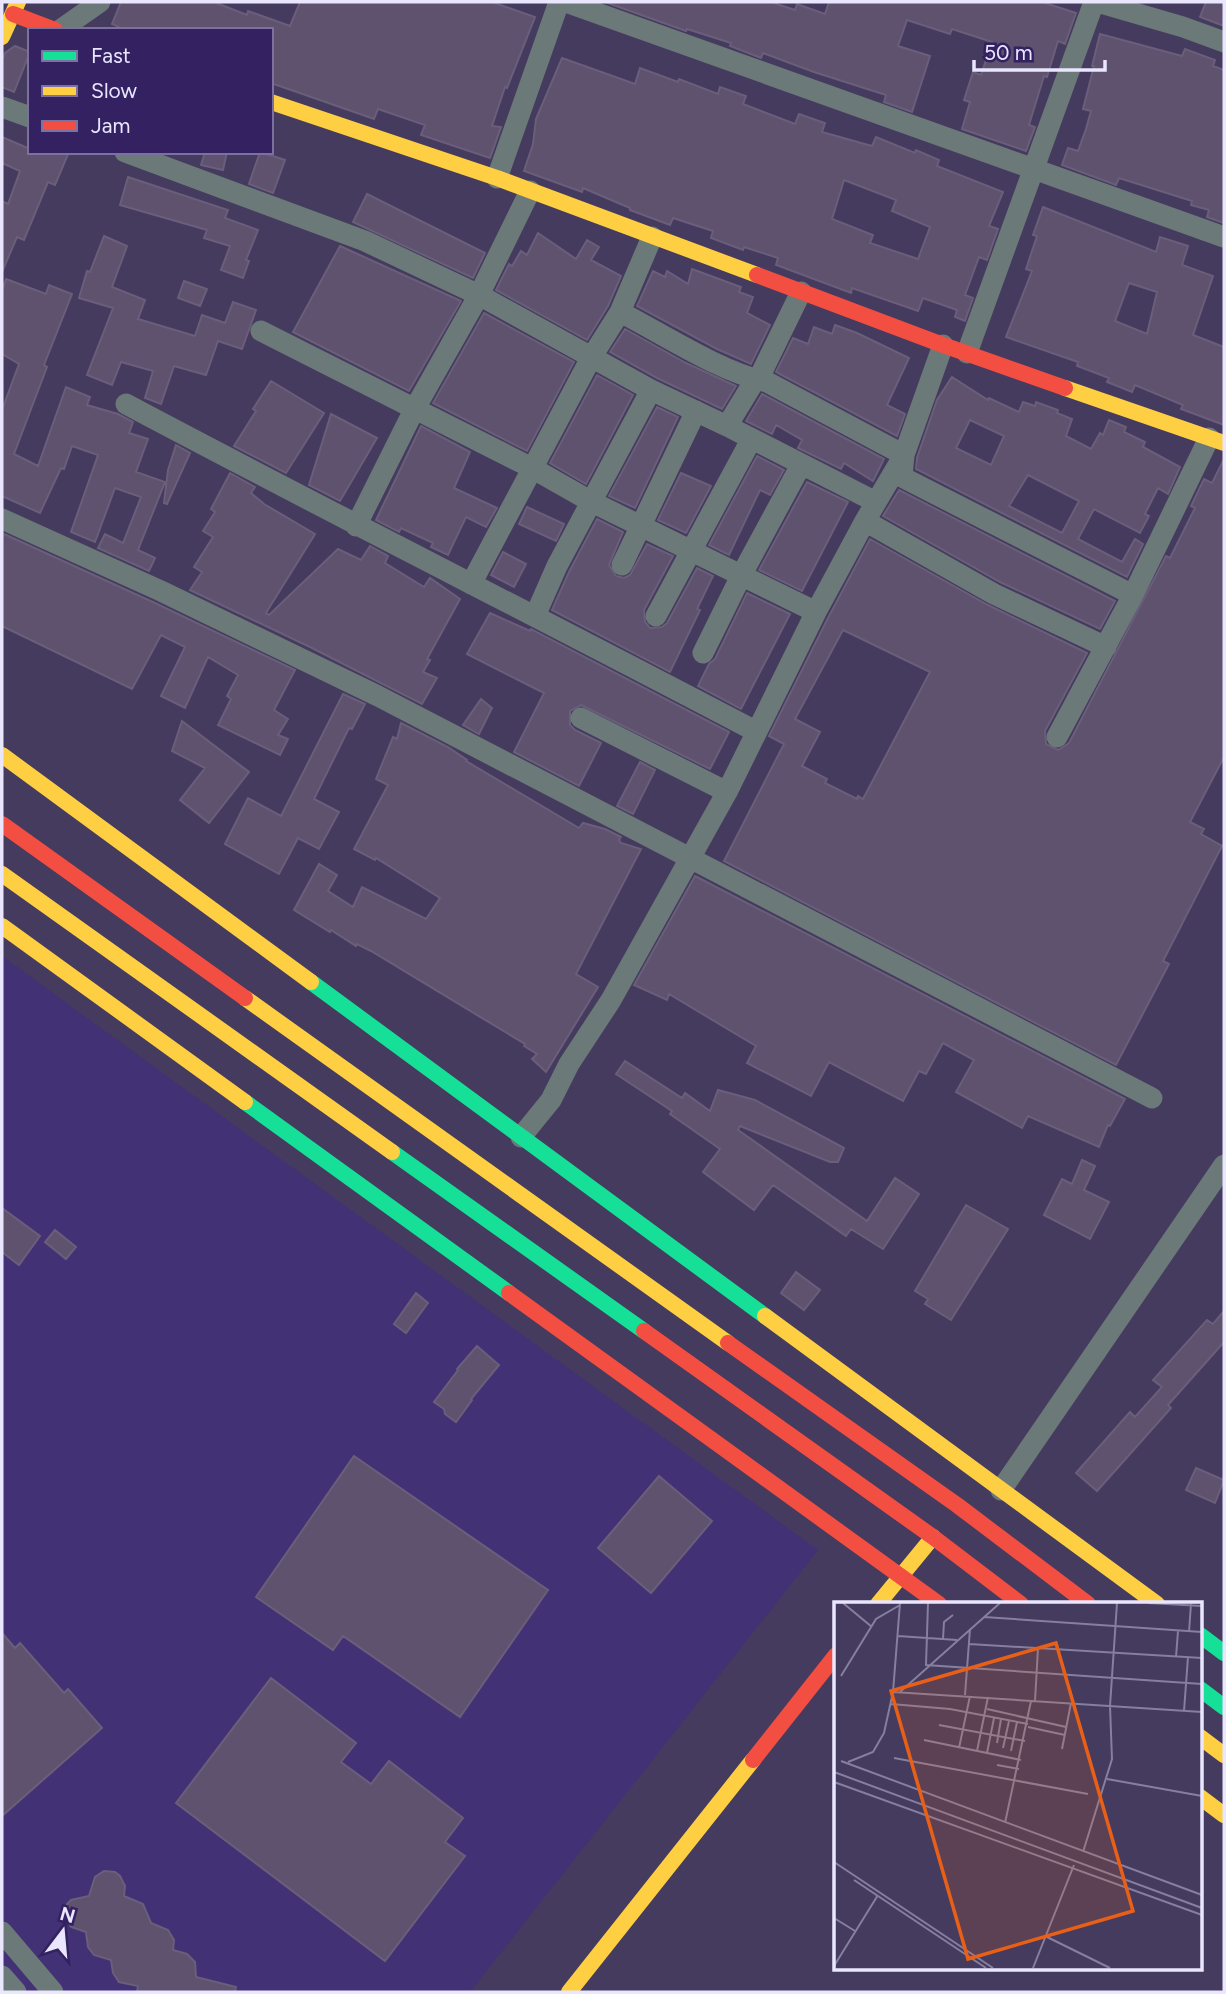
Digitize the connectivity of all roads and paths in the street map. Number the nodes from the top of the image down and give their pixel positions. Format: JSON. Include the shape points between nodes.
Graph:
{"nodes":[{"id":1,"x":100,"y":2,"type":"edge"},
{"id":2,"x":559,"y":2,"type":"edge"},
{"id":3,"x":566,"y":2,"type":"edge"},
{"id":4,"x":1096,"y":2,"type":"edge"},
{"id":5,"x":15,"y":8,"type":"edge"},
{"id":6,"x":54,"y":28,"type":"edge"},
{"id":7,"x":61,"y":28,"type":"edge"},
{"id":8,"x":2,"y":37,"type":"edge"},
{"id":9,"x":1224,"y":42,"type":"edge"},
{"id":10,"x":273,"y":103,"type":"edge"},
{"id":11,"x":2,"y":107,"type":"edge"},
{"id":12,"x":28,"y":116,"type":"edge"},
{"id":13,"x":130,"y":154,"type":"edge"},
{"id":14,"x":1035,"y":169,"type":"junction"},
{"id":15,"x":497,"y":178,"type":"junction"},
{"id":16,"x":530,"y":191,"type":"junction"},
{"id":17,"x":652,"y":237,"type":"junction"},
{"id":18,"x":1224,"y":237,"type":"edge"},
{"id":19,"x":801,"y":292,"type":"junction"},
{"id":20,"x":479,"y":295,"type":"junction"},
{"id":21,"x":620,"y":312,"type":"junction"},
{"id":22,"x":261,"y":331,"type":"dead end"},
{"id":23,"x":943,"y":345,"type":"junction"},
{"id":24,"x":967,"y":353,"type":"junction"},
{"id":25,"x":591,"y":358,"type":"junction"},
{"id":26,"x":757,"y":380,"type":"junction"},
{"id":27,"x":651,"y":390,"type":"junction"},
{"id":28,"x":126,"y":404,"type":"dead end"},
{"id":29,"x":414,"y":410,"type":"junction"},
{"id":30,"x":696,"y":411,"type":"junction"},
{"id":31,"x":727,"y":426,"type":"junction"},
{"id":32,"x":751,"y":440,"type":"junction"},
{"id":33,"x":1217,"y":440,"type":"edge"},
{"id":34,"x":904,"y":455,"type":"junction"},
{"id":35,"x":801,"y":465,"type":"junction"},
{"id":36,"x":532,"y":468,"type":"junction"},
{"id":37,"x":590,"y":501,"type":"junction"},
{"id":38,"x":876,"y":502,"type":"junction"},
{"id":39,"x":2,"y":520,"type":"edge"},
{"id":40,"x":865,"y":521,"type":"junction"},
{"id":41,"x":356,"y":526,"type":"junction"},
{"id":42,"x":641,"y":526,"type":"junction"},
{"id":43,"x":691,"y":550,"type":"junction"},
{"id":44,"x":622,"y":565,"type":"dead end"},
{"id":45,"x":742,"y":574,"type":"junction"},
{"id":46,"x":471,"y":584,"type":"junction"},
{"id":47,"x":1133,"y":596,"type":"junction"},
{"id":48,"x":816,"y":612,"type":"junction"},
{"id":49,"x":535,"y":616,"type":"junction"},
{"id":50,"x":656,"y":616,"type":"dead end"},
{"id":51,"x":1106,"y":647,"type":"junction"},
{"id":52,"x":703,"y":653,"type":"dead end"},
{"id":53,"x":581,"y":718,"type":"dead end"},
{"id":54,"x":755,"y":731,"type":"junction"},
{"id":55,"x":1057,"y":737,"type":"dead end"},
{"id":56,"x":2,"y":755,"type":"edge"},
{"id":57,"x":727,"y":792,"type":"junction"},
{"id":58,"x":2,"y":824,"type":"edge"},
{"id":59,"x":690,"y":859,"type":"junction"},
{"id":60,"x":2,"y":874,"type":"edge"},
{"id":61,"x":2,"y":926,"type":"edge"},
{"id":62,"x":1152,"y":1098,"type":"dead end"},
{"id":63,"x":522,"y":1137,"type":"junction"},
{"id":64,"x":1224,"y":1165,"type":"edge"},
{"id":65,"x":1002,"y":1490,"type":"junction"},
{"id":66,"x":933,"y":1537,"type":"junction"},
{"id":67,"x":902,"y":1576,"type":"junction"},
{"id":68,"x":880,"y":1602,"type":"edge"},
{"id":69,"x":936,"y":1602,"type":"edge"},
{"id":70,"x":1018,"y":1602,"type":"edge"},
{"id":71,"x":1085,"y":1602,"type":"edge"},
{"id":72,"x":1154,"y":1602,"type":"edge"},
{"id":73,"x":1202,"y":1636,"type":"edge"},
{"id":74,"x":1224,"y":1653,"type":"edge"},
{"id":75,"x":834,"y":1658,"type":"edge"},
{"id":76,"x":1202,"y":1690,"type":"edge"},
{"id":77,"x":1224,"y":1707,"type":"edge"},
{"id":78,"x":1202,"y":1738,"type":"edge"},
{"id":79,"x":1224,"y":1755,"type":"edge"},
{"id":80,"x":1202,"y":1798,"type":"edge"},
{"id":81,"x":1224,"y":1815,"type":"edge"},
{"id":82,"x":2,"y":1932,"type":"edge"},
{"id":83,"x":2,"y":1976,"type":"edge"},
{"id":84,"x":572,"y":1991,"type":"edge"},
{"id":85,"x":16,"y":1992,"type":"edge"},
{"id":86,"x":53,"y":1992,"type":"edge"}],
"edges":[{"from":1,"to":7,"type":"street"},
{"from":2,"to":15,"type":"street"},
{"from":3,"to":14,"type":"street"},
{"from":4,"to":9,"type":"street"},
{"from":4,"to":14,"type":"street"},
{"from":5,"to":6,"type":"main road"},
{"from":5,"to":8,"type":"main road"},
{"from":10,"to":15,"type":"main road"},
{"from":11,"to":12,"type":"street"},
{"from":13,"to":20,"type":"street","via":[[365,241]]},
{"from":14,"to":18,"type":"street"},
{"from":14,"to":24,"type":"street"},
{"from":15,"to":16,"type":"main road"},
{"from":16,"to":17,"type":"main road"},
{"from":16,"to":20,"type":"street"},
{"from":17,"to":19,"type":"main road"},
{"from":17,"to":21,"type":"street"},
{"from":19,"to":23,"type":"main road"},
{"from":19,"to":26,"type":"street"},
{"from":20,"to":25,"type":"street"},
{"from":20,"to":29,"type":"street"},
{"from":21,"to":25,"type":"street"},
{"from":21,"to":26,"type":"street"},
{"from":22,"to":29,"type":"street"},
{"from":23,"to":24,"type":"main road"},
{"from":23,"to":34,"type":"street"},
{"from":24,"to":33,"type":"main road"},
{"from":25,"to":27,"type":"street"},
{"from":25,"to":36,"type":"street"},
{"from":26,"to":31,"type":"street"},
{"from":26,"to":34,"type":"street"},
{"from":27,"to":30,"type":"street"},
{"from":27,"to":37,"type":"street"},
{"from":28,"to":41,"type":"street"},
{"from":29,"to":36,"type":"street"},
{"from":29,"to":41,"type":"street"},
{"from":30,"to":31,"type":"street"},
{"from":30,"to":42,"type":"street"},
{"from":31,"to":32,"type":"street"},
{"from":32,"to":35,"type":"street"},
{"from":32,"to":43,"type":"street"},
{"from":33,"to":47,"type":"street"},
{"from":34,"to":38,"type":"street"},
{"from":34,"to":47,"type":"street","via":[[902,477]]},
{"from":35,"to":38,"type":"street"},
{"from":35,"to":45,"type":"street"},
{"from":36,"to":37,"type":"street"},
{"from":36,"to":46,"type":"street"},
{"from":37,"to":42,"type":"street"},
{"from":37,"to":49,"type":"street"},
{"from":38,"to":40,"type":"street"},
{"from":39,"to":59,"type":"street","via":[[378,695]]},
{"from":40,"to":48,"type":"street"},
{"from":40,"to":51,"type":"street","via":[[994,594]]},
{"from":41,"to":46,"type":"street"},
{"from":42,"to":43,"type":"street"},
{"from":42,"to":44,"type":"street"},
{"from":43,"to":45,"type":"street"},
{"from":43,"to":50,"type":"street"},
{"from":45,"to":48,"type":"street"},
{"from":45,"to":52,"type":"street"},
{"from":46,"to":49,"type":"street"},
{"from":47,"to":51,"type":"street"},
{"from":48,"to":54,"type":"street"},
{"from":49,"to":54,"type":"street"},
{"from":51,"to":55,"type":"street"},
{"from":53,"to":57,"type":"street"},
{"from":54,"to":57,"type":"street"},
{"from":56,"to":63,"type":"main road"},
{"from":57,"to":59,"type":"street"},
{"from":58,"to":71,"type":"main road","via":[[957,1505]]},
{"from":59,"to":62,"type":"street"},
{"from":59,"to":63,"type":"street","via":[[551,1100]]},
{"from":60,"to":66,"type":"main road"},
{"from":61,"to":67,"type":"main road"},
{"from":63,"to":65,"type":"main road"},
{"from":64,"to":65,"type":"street"},
{"from":65,"to":72,"type":"main road"},
{"from":66,"to":67,"type":"main road"},
{"from":66,"to":70,"type":"main road"},
{"from":67,"to":68,"type":"main road"},
{"from":67,"to":69,"type":"main road"},
{"from":73,"to":74,"type":"main road"},
{"from":75,"to":84,"type":"main road"},
{"from":76,"to":77,"type":"main road"},
{"from":78,"to":79,"type":"main road"},
{"from":80,"to":81,"type":"main road"},
{"from":82,"to":86,"type":"street"},
{"from":83,"to":85,"type":"street"}]}
